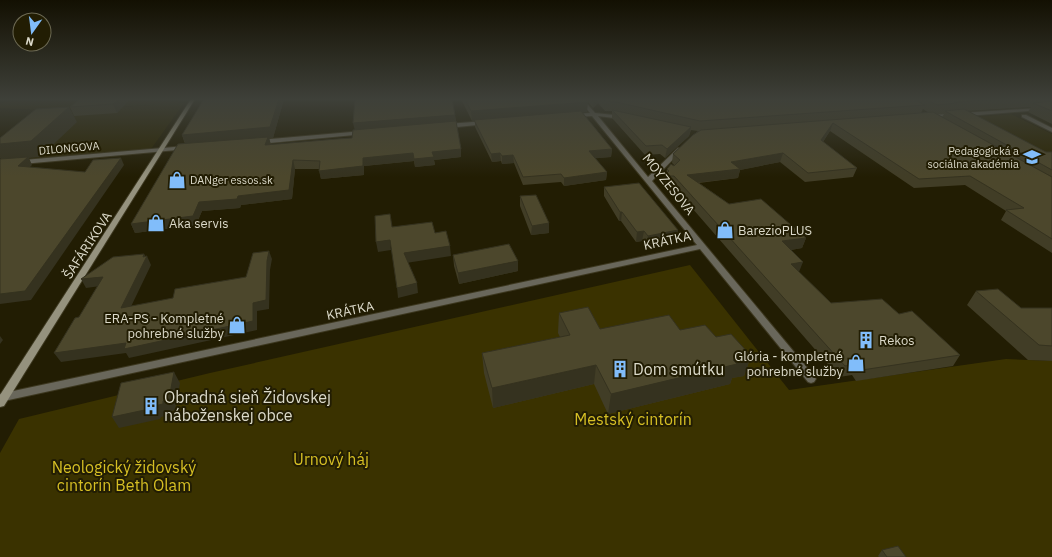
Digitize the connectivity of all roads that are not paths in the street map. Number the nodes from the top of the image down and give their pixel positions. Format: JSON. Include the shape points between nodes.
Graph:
{"nodes":[{"id":1,"x":177,"y":125,"type":"edge"},
{"id":2,"x":464,"y":125,"type":"edge"},
{"id":3,"x":604,"y":125,"type":"edge"},
{"id":4,"x":1042,"y":125,"type":"edge"},
{"id":5,"x":437,"y":127,"type":"edge"},
{"id":6,"x":1052,"y":130,"type":"edge"},
{"id":7,"x":368,"y":133,"type":"edge"},
{"id":8,"x":249,"y":143,"type":"edge"},
{"id":9,"x":682,"y":146,"type":"edge"},
{"id":10,"x":193,"y":148,"type":"edge"},
{"id":11,"x":162,"y":150,"type":"junction"},
{"id":12,"x":0,"y":164,"type":"edge"},
{"id":13,"x":649,"y":180,"type":"junction"},
{"id":14,"x":702,"y":246,"type":"junction"},
{"id":15,"x":811,"y":379,"type":"dead end"},
{"id":16,"x":2,"y":400,"type":"edge"}],
"edges":[{"from":1,"to":11,"type":"street","name":"ŠAFÁRIKOVA"},
{"from":2,"to":5,"type":"street"},
{"from":3,"to":13,"type":"street","name":"MOYZESOVA"},
{"from":4,"to":6,"type":"street"},
{"from":7,"to":8,"type":"street"},
{"from":9,"to":13,"type":"street"},
{"from":10,"to":11,"type":"street","name":"DILONGOVA"},
{"from":11,"to":12,"type":"street","name":"DILONGOVA"},
{"from":11,"to":16,"type":"street","name":"ŠAFÁRIKOVA"},
{"from":13,"to":14,"type":"street","name":"MOYZESOVA"},
{"from":14,"to":15,"type":"street","name":"MOYZESOVA"},
{"from":14,"to":16,"type":"street","name":"KRÁTKA"}]}
